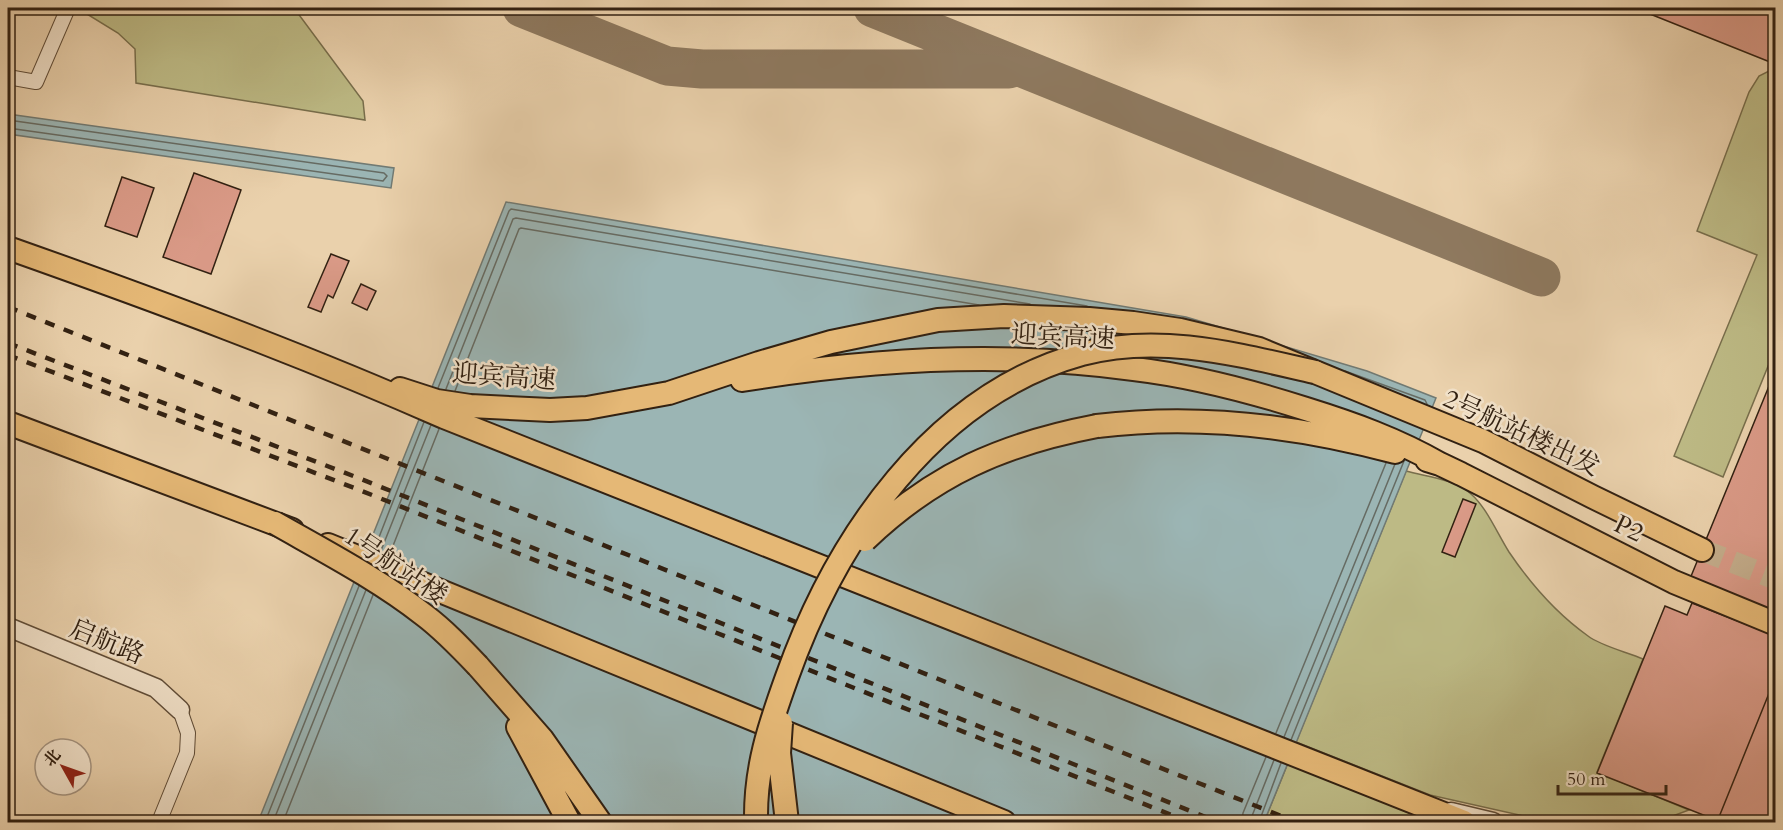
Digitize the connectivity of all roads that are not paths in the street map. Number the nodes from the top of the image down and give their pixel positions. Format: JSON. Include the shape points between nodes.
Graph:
{"nodes":[{"id":1,"x":68,"y":8,"type":"edge"},
{"id":2,"x":8,"y":77,"type":"edge"},
{"id":3,"x":8,"y":248,"type":"edge"},
{"id":4,"x":338,"y":370,"type":"junction"},
{"id":5,"x":1315,"y":372,"type":"junction"},
{"id":6,"x":669,"y":393,"type":"junction"},
{"id":7,"x":8,"y":423,"type":"edge"},
{"id":8,"x":1440,"y":464,"type":"junction"},
{"id":9,"x":275,"y":523,"type":"junction"},
{"id":10,"x":1702,"y":550,"type":"tunnel mouth"},
{"id":11,"x":819,"y":601,"type":"junction"},
{"id":12,"x":1776,"y":624,"type":"edge"},
{"id":13,"x":8,"y":627,"type":"edge"},
{"id":14,"x":478,"y":666,"type":"junction"},
{"id":15,"x":786,"y":680,"type":"junction"},
{"id":16,"x":180,"y":710,"type":"joint"},
{"id":17,"x":1414,"y":803,"type":"junction"},
{"id":18,"x":159,"y":822,"type":"edge"},
{"id":19,"x":569,"y":822,"type":"edge"},
{"id":20,"x":600,"y":822,"type":"edge"},
{"id":21,"x":756,"y":822,"type":"edge"},
{"id":22,"x":787,"y":822,"type":"edge"},
{"id":23,"x":1004,"y":822,"type":"edge"},
{"id":24,"x":1464,"y":822,"type":"edge"},
{"id":25,"x":1493,"y":822,"type":"edge"}],
"edges":[{"from":1,"to":2,"type":"street","via":[[36,82]]},
{"from":3,"to":4,"type":"main road"},
{"from":4,"to":6,"type":"main road","name":"迎宾高速","via":[[437,401],[498,408],[587,408]]},
{"from":4,"to":17,"type":"main road","via":[[444,417]]},
{"from":5,"to":6,"type":"main road","name":"迎宾高速","bridge":true,"via":[[1259,349],[1180,330],[1089,319],[1004,316],[938,320],[831,342]]},
{"from":5,"to":10,"type":"main road","name":"2号航站楼出发","via":[[1483,441]]},
{"from":5,"to":11,"type":"main road","bridge":true,"via":[[1211,349],[1155,345],[1084,354],[1044,367],[1008,384],[972,409],[911,462],[852,540]]},
{"from":6,"to":8,"type":"main road","name":"迎宾高速","bridge":true,"via":[[867,364],[997,360],[1091,364],[1237,388],[1368,429]]},
{"from":7,"to":9,"type":"main road"},
{"from":8,"to":11,"type":"main road","bridge":true,"via":[[1321,435],[1257,426],[1129,422],[1063,433],[997,453],[947,476],[918,495],[859,546]]},
{"from":8,"to":12,"type":"main road","name":"P2","via":[[1674,582]]},
{"from":9,"to":14,"type":"main road","name":"1号航站楼","bridge":true,"via":[[399,596]]},
{"from":9,"to":23,"type":"main road","bridge":true},
{"from":11,"to":15,"type":"main road","bridge":true,"via":[[799,641]]},
{"from":13,"to":16,"type":"street","name":"启航路","via":[[156,688]]},
{"from":14,"to":19,"type":"main road","via":[[530,747]]},
{"from":14,"to":20,"type":"main road","via":[[542,739]]},
{"from":15,"to":21,"type":"main road","bridge":true,"via":[[763,752]]},
{"from":15,"to":22,"type":"main road","bridge":true,"via":[[779,753]]},
{"from":16,"to":18,"type":"street","via":[[188,733],[187,753]]},
{"from":17,"to":24,"type":"main road"},
{"from":17,"to":25,"type":"street"}]}
